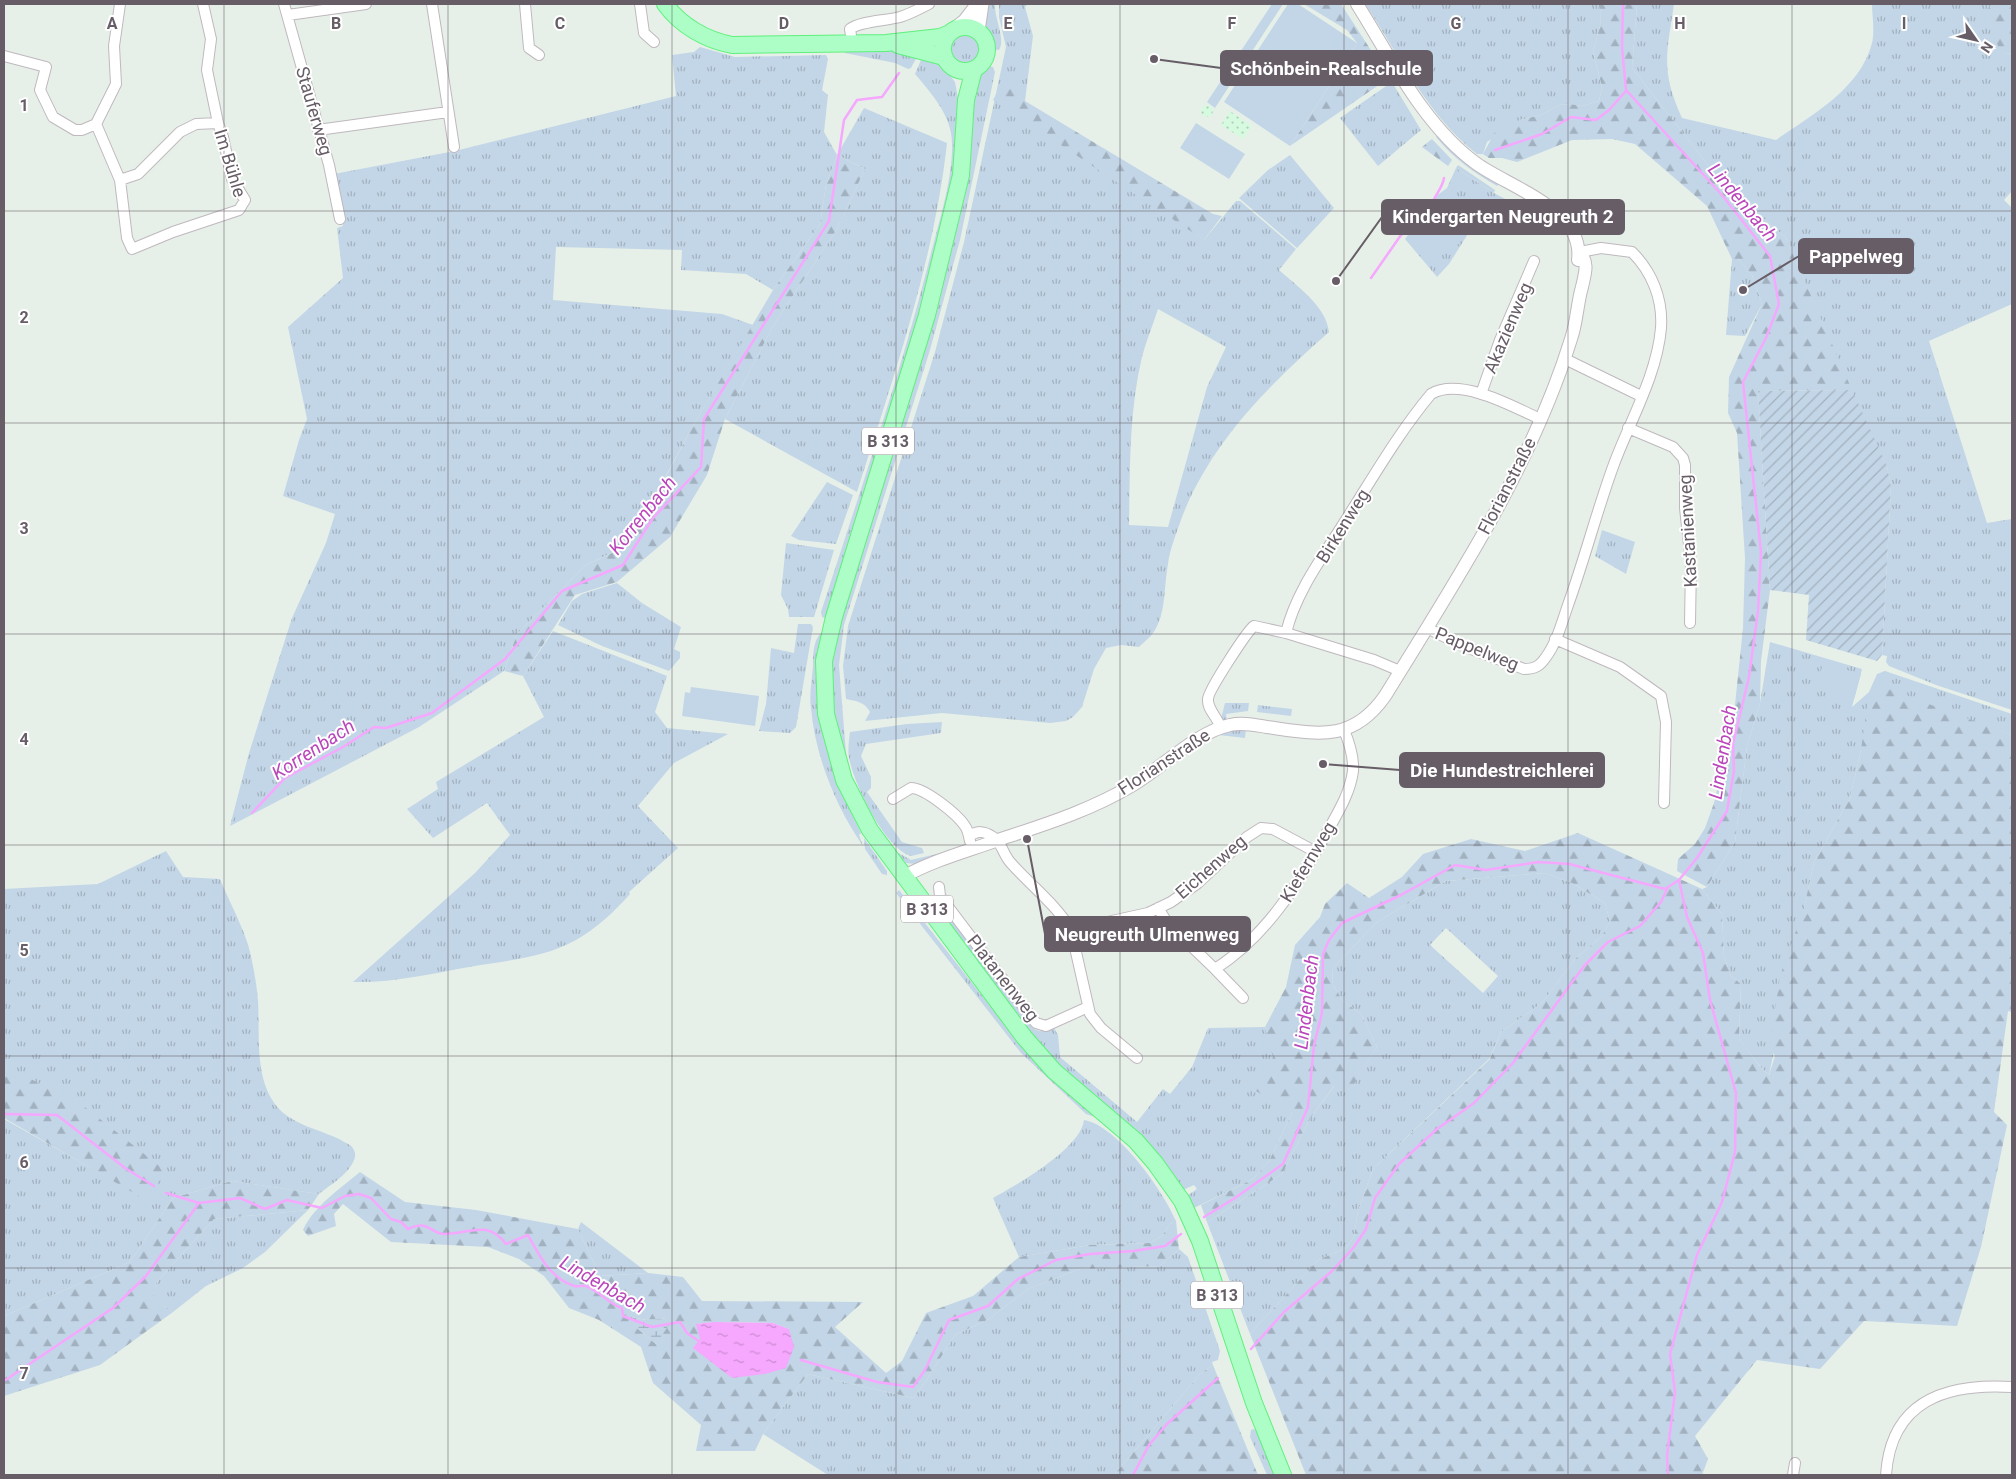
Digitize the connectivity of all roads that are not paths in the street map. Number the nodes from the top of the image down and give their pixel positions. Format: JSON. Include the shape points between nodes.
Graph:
{"nodes":[{"id":1,"x":120,"y":4,"type":"edge"},
{"id":2,"x":203,"y":4,"type":"edge"},
{"id":3,"x":284,"y":4,"type":"edge"},
{"id":4,"x":366,"y":4,"type":"edge"},
{"id":5,"x":432,"y":4,"type":"edge"},
{"id":6,"x":525,"y":4,"type":"edge"},
{"id":7,"x":640,"y":4,"type":"edge"},
{"id":8,"x":666,"y":4,"type":"edge"},
{"id":9,"x":929,"y":4,"type":"edge"},
{"id":10,"x":980,"y":4,"type":"edge"},
{"id":11,"x":1357,"y":4,"type":"edge"},
{"id":12,"x":288,"y":15,"type":"junction"},
{"id":13,"x":953,"y":30,"type":"junction"},
{"id":14,"x":977,"y":31,"type":"junction"},
{"id":15,"x":654,"y":42,"type":"dead end"},
{"id":16,"x":852,"y":42,"type":"junction"},
{"id":17,"x":886,"y":42,"type":"junction"},
{"id":18,"x":539,"y":55,"type":"dead end"},
{"id":19,"x":4,"y":56,"type":"edge"},
{"id":20,"x":944,"y":57,"type":"junction"},
{"id":21,"x":974,"y":69,"type":"junction"},
{"id":22,"x":957,"y":70,"type":"junction"},
{"id":23,"x":966,"y":100,"type":"junction"},
{"id":24,"x":448,"y":112,"type":"junction"},
{"id":25,"x":218,"y":123,"type":"junction"},
{"id":26,"x":96,"y":124,"type":"junction"},
{"id":27,"x":318,"y":130,"type":"junction"},
{"id":28,"x":454,"y":147,"type":"dead end"},
{"id":29,"x":120,"y":180,"type":"junction"},
{"id":30,"x":340,"y":219,"type":"dead end"},
{"id":31,"x":1580,"y":252,"type":"junction"},
{"id":32,"x":1534,"y":261,"type":"dead end"},
{"id":33,"x":1565,"y":359,"type":"junction"},
{"id":34,"x":1481,"y":394,"type":"junction"},
{"id":35,"x":1641,"y":396,"type":"junction"},
{"id":36,"x":1540,"y":419,"type":"junction"},
{"id":37,"x":1628,"y":428,"type":"junction"},
{"id":38,"x":1690,"y":623,"type":"dead end"},
{"id":39,"x":1427,"y":628,"type":"junction"},
{"id":40,"x":1286,"y":633,"type":"junction"},
{"id":41,"x":1555,"y":639,"type":"junction"},
{"id":42,"x":1400,"y":671,"type":"junction"},
{"id":43,"x":1220,"y":727,"type":"junction"},
{"id":44,"x":1344,"y":730,"type":"junction"},
{"id":45,"x":893,"y":799,"type":"dead end"},
{"id":46,"x":1664,"y":803,"type":"dead end"},
{"id":47,"x":998,"y":840,"type":"junction"},
{"id":48,"x":970,"y":843,"type":"junction"},
{"id":49,"x":1316,"y":852,"type":"junction"},
{"id":50,"x":903,"y":877,"type":"junction"},
{"id":51,"x":939,"y":887,"type":"dead end"},
{"id":52,"x":1158,"y":908,"type":"junction"},
{"id":53,"x":1071,"y":930,"type":"junction"},
{"id":54,"x":1215,"y":969,"type":"junction"},
{"id":55,"x":1243,"y":998,"type":"dead end"},
{"id":56,"x":1088,"y":1007,"type":"junction"},
{"id":57,"x":1137,"y":1058,"type":"dead end"},
{"id":58,"x":2012,"y":1387,"type":"edge"},
{"id":59,"x":1795,"y":1463,"type":"dead end"},
{"id":60,"x":1283,"y":1475,"type":"edge"},
{"id":61,"x":1793,"y":1475,"type":"edge"},
{"id":62,"x":1886,"y":1475,"type":"edge"}],
"edges":[{"from":1,"to":26,"type":"street","via":[[114,46],[116,84]]},
{"from":2,"to":25,"type":"street","name":"Im Bühle","via":[[211,39],[207,70]]},
{"from":3,"to":12,"type":"street","name":"Stauferweg"},
{"from":4,"to":12,"type":"street"},
{"from":5,"to":24,"type":"street"},
{"from":6,"to":18,"type":"street","via":[[529,48]]},
{"from":7,"to":15,"type":"street","via":[[644,33]]},
{"from":8,"to":16,"type":"main road","via":[[678,19],[716,42],[752,46]]},
{"from":9,"to":16,"type":"street","via":[[900,17],[857,24],[850,29]]},
{"from":10,"to":13,"type":"main road","via":[[965,22]]},
{"from":10,"to":14,"type":"main road"},
{"from":11,"to":31,"type":"street","name":"Florianstraße","via":[[1428,114],[1450,142],[1479,166],[1558,213],[1576,237]]},
{"from":12,"to":27,"type":"street","name":"Stauferweg"},
{"from":13,"to":14,"type":"main road","via":[[970,27]]},
{"from":13,"to":17,"type":"main road","via":[[940,37]]},
{"from":13,"to":20,"type":"main road","via":[[943,45]]},
{"from":14,"to":21,"type":"main road","via":[[987,47],[984,60]]},
{"from":16,"to":17,"type":"main road"},
{"from":17,"to":20,"type":"main road"},
{"from":19,"to":26,"type":"street","via":[[46,67],[40,90],[53,117],[75,130]]},
{"from":20,"to":22,"type":"main road"},
{"from":21,"to":22,"type":"main road"},
{"from":21,"to":23,"type":"main road","number":"B 313"},
{"from":22,"to":23,"type":"main road","number":"B 313"},
{"from":23,"to":50,"type":"main road","number":"B 313","via":[[961,175],[929,306],[834,617],[824,661],[826,714],[844,780],[870,830]]},
{"from":24,"to":27,"type":"street"},
{"from":24,"to":28,"type":"street"},
{"from":25,"to":29,"type":"street","via":[[196,124],[180,132],[138,174]]},
{"from":25,"to":29,"type":"street","name":"Im Bühle","via":[[232,179],[245,200],[239,210],[132,249]]},
{"from":26,"to":29,"type":"street"},
{"from":27,"to":30,"type":"street","name":"Stauferweg"},
{"from":31,"to":33,"type":"street","name":"Florianstraße","via":[[1586,260],[1586,274]]},
{"from":31,"to":35,"type":"street","name":"Pappelweg","via":[[1601,248],[1632,252],[1654,283],[1661,328]]},
{"from":32,"to":34,"type":"street","name":"Akazienweg"},
{"from":33,"to":35,"type":"street"},
{"from":33,"to":36,"type":"street","name":"Florianstraße"},
{"from":34,"to":36,"type":"street","name":"Birkenweg"},
{"from":34,"to":40,"type":"street","name":"Birkenweg","via":[[1443,390],[1431,394],[1425,401],[1332,542],[1294,607]]},
{"from":35,"to":37,"type":"street","name":"Pappelweg"},
{"from":36,"to":39,"type":"street","name":"Florianstraße","via":[[1492,520]]},
{"from":37,"to":38,"type":"street","name":"Kastanienweg","via":[[1673,447],[1683,458],[1691,563]]},
{"from":37,"to":41,"type":"street","name":"Pappelweg"},
{"from":39,"to":41,"type":"street","name":"Pappelweg","via":[[1460,645],[1524,669],[1540,665]]},
{"from":39,"to":42,"type":"street","name":"Florianstraße"},
{"from":40,"to":42,"type":"street"},
{"from":40,"to":43,"type":"street","via":[[1258,625],[1251,628],[1209,695],[1208,705]]},
{"from":41,"to":46,"type":"street","via":[[1610,661],[1661,696],[1666,722]]},
{"from":42,"to":44,"type":"street","name":"Florianstraße","via":[[1373,712]]},
{"from":43,"to":44,"type":"street","name":"Florianstraße","via":[[1237,723],[1324,734]]},
{"from":43,"to":47,"type":"street","name":"Florianstraße","via":[[1109,798]]},
{"from":44,"to":49,"type":"street","name":"Kiefernweg","via":[[1352,756],[1351,780]]},
{"from":45,"to":48,"type":"street","via":[[911,788],[920,790],[955,816],[966,828]]},
{"from":47,"to":48,"type":"street","name":"Florianstraße"},
{"from":47,"to":53,"type":"street","via":[[1009,861],[1060,914]]},
{"from":48,"to":50,"type":"street","name":"Florianstraße"},
{"from":49,"to":52,"type":"street","name":"Eichenweg","via":[[1274,829],[1261,828],[1198,883]]},
{"from":49,"to":54,"type":"street","name":"Kiefernweg","via":[[1269,923],[1243,949]]},
{"from":50,"to":60,"type":"main road","number":"B 313","via":[[1040,1056],[1136,1141],[1182,1201],[1200,1241],[1254,1403]]},
{"from":51,"to":56,"type":"street","name":"Platanenweg","via":[[940,896],[1036,1023],[1046,1026]]},
{"from":52,"to":53,"type":"street","name":"Eichenweg"},
{"from":52,"to":54,"type":"street","via":[[1168,924]]},
{"from":53,"to":56,"type":"street"},
{"from":54,"to":55,"type":"street"},
{"from":56,"to":57,"type":"street","via":[[1098,1025]]},
{"from":58,"to":62,"type":"street","via":[[1955,1389],[1927,1400],[1912,1412],[1892,1444]]},
{"from":59,"to":61,"type":"street"}]}
